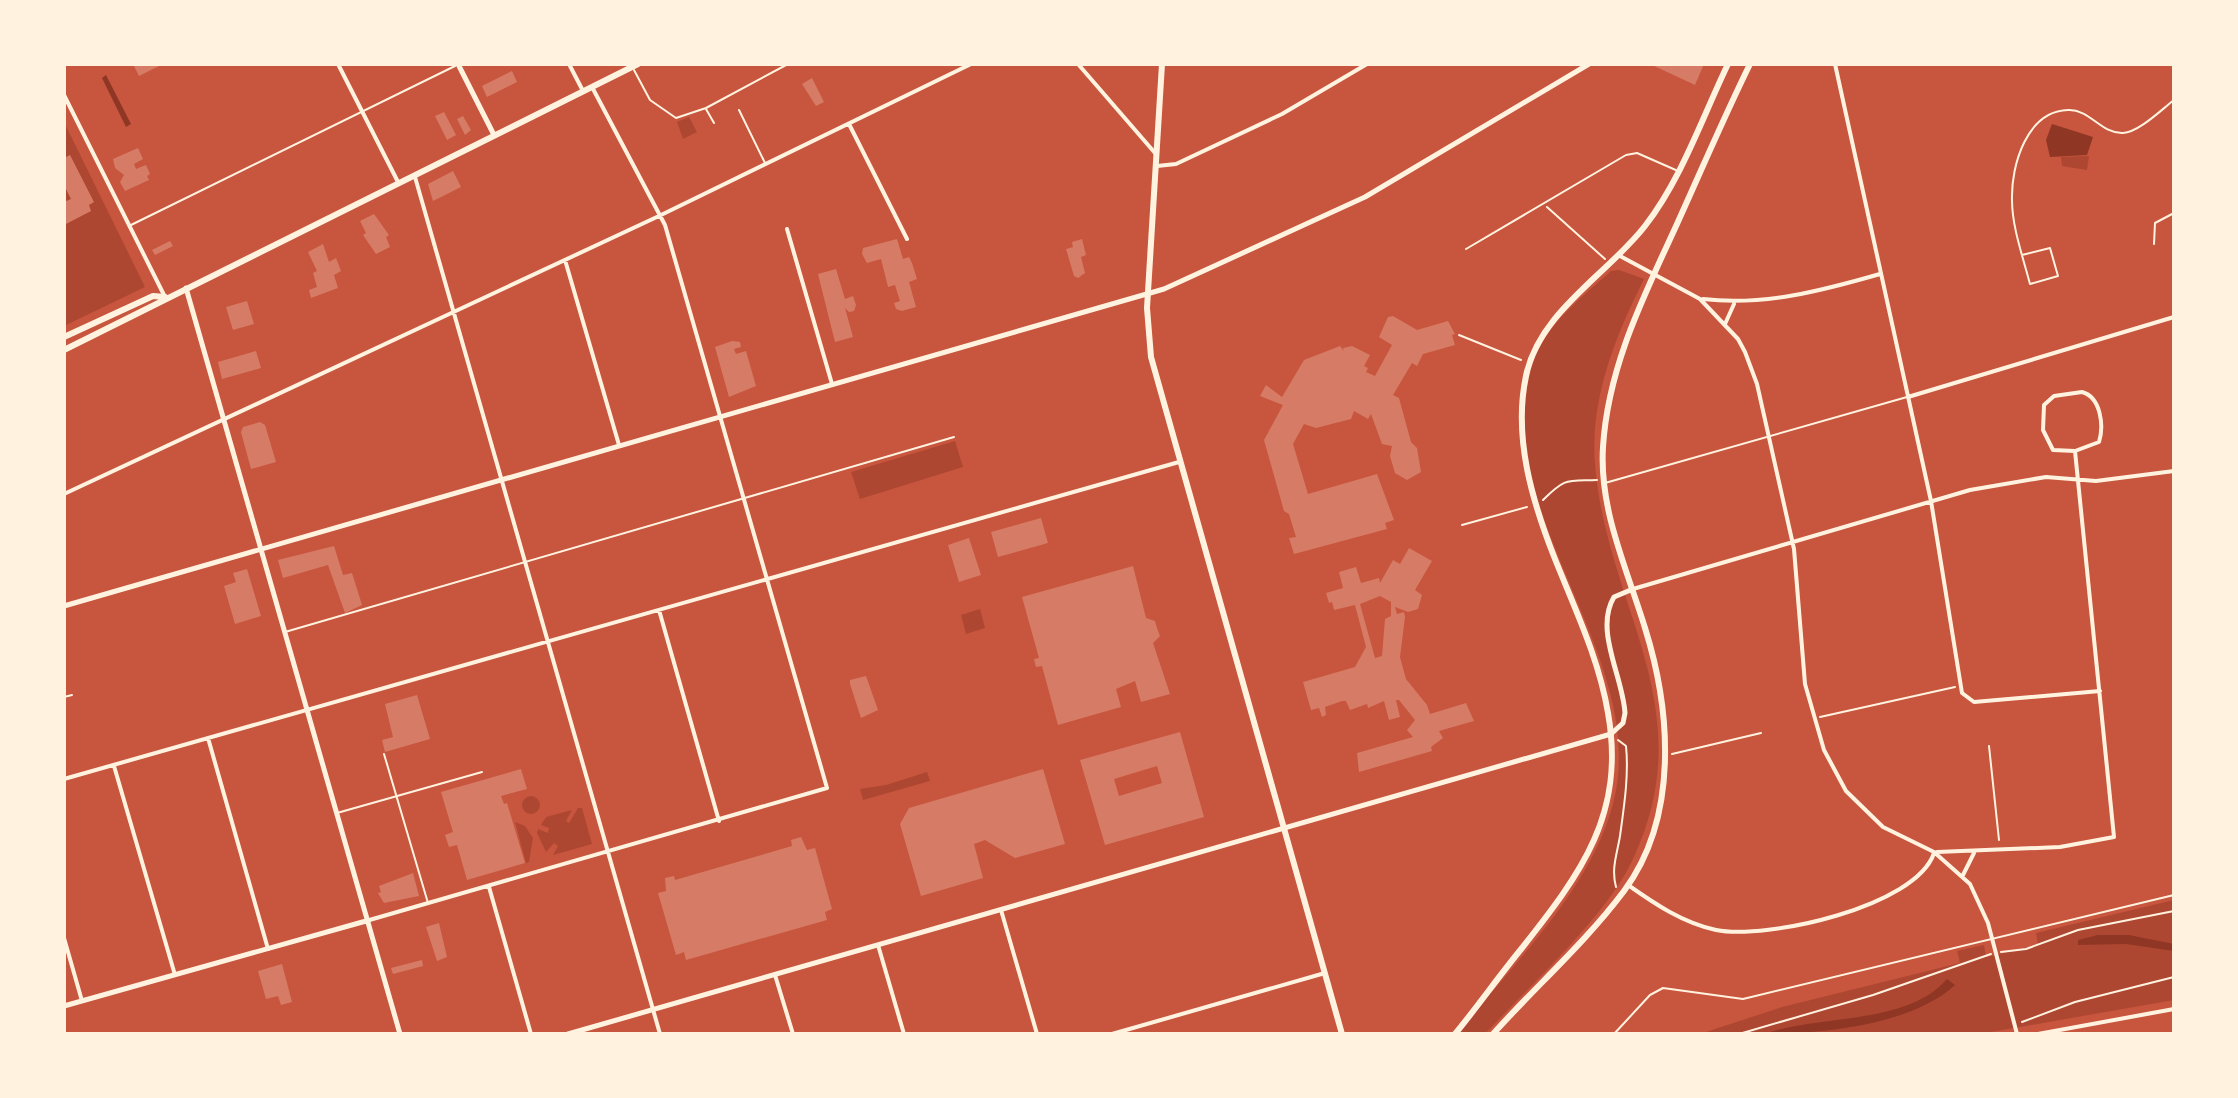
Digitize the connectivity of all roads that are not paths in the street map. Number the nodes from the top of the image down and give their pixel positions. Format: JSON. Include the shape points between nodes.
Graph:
{"nodes":[{"id":1,"x":338,"y":64,"type":"edge"},
{"id":2,"x":458,"y":64,"type":"edge"},
{"id":3,"x":569,"y":64,"type":"edge"},
{"id":4,"x":788,"y":64,"type":"edge"},
{"id":5,"x":971,"y":64,"type":"edge"},
{"id":6,"x":1078,"y":64,"type":"edge"},
{"id":7,"x":1162,"y":64,"type":"edge"},
{"id":8,"x":1367,"y":64,"type":"edge"},
{"id":9,"x":1589,"y":64,"type":"edge"},
{"id":10,"x":1728,"y":64,"type":"edge"},
{"id":11,"x":1750,"y":64,"type":"edge"},
{"id":12,"x":1835,"y":64,"type":"edge"},
{"id":13,"x":635,"y":65,"type":"edge"},
{"id":14,"x":592,"y":87,"type":"junction"},
{"id":15,"x":583,"y":91,"type":"junction"},
{"id":16,"x":64,"y":95,"type":"edge"},
{"id":17,"x":2174,"y":100,"type":"edge"},
{"id":18,"x":706,"y":108,"type":"junction"},
{"id":19,"x":739,"y":110,"type":"dead end"},
{"id":20,"x":363,"y":111,"type":"junction"},
{"id":21,"x":714,"y":123,"type":"dead end"},
{"id":22,"x":849,"y":124,"type":"junction"},
{"id":23,"x":494,"y":135,"type":"junction"},
{"id":24,"x":1157,"y":155,"type":"junction"},
{"id":25,"x":766,"y":164,"type":"junction"},
{"id":26,"x":1157,"y":166,"type":"junction"},
{"id":27,"x":1678,"y":171,"type":"junction"},
{"id":28,"x":414,"y":174,"type":"junction"},
{"id":29,"x":398,"y":182,"type":"junction"},
{"id":30,"x":2174,"y":213,"type":"edge"},
{"id":31,"x":659,"y":216,"type":"junction"},
{"id":32,"x":129,"y":225,"type":"junction"},
{"id":33,"x":787,"y":229,"type":"dead end"},
{"id":34,"x":907,"y":239,"type":"dead end"},
{"id":35,"x":2154,"y":244,"type":"dead end"},
{"id":36,"x":1466,"y":249,"type":"dead end"},
{"id":37,"x":2022,"y":255,"type":"junction"},
{"id":38,"x":1620,"y":256,"type":"junction"},
{"id":39,"x":565,"y":260,"type":"junction"},
{"id":40,"x":1880,"y":274,"type":"junction"},
{"id":41,"x":1653,"y":275,"type":"junction"},
{"id":42,"x":185,"y":287,"type":"junction"},
{"id":43,"x":1148,"y":293,"type":"junction"},
{"id":44,"x":165,"y":297,"type":"junction"},
{"id":45,"x":1700,"y":299,"type":"junction"},
{"id":46,"x":1734,"y":304,"type":"junction"},
{"id":47,"x":454,"y":312,"type":"junction"},
{"id":48,"x":2174,"y":317,"type":"edge"},
{"id":49,"x":1725,"y":324,"type":"junction"},
{"id":50,"x":64,"y":337,"type":"edge"},
{"id":51,"x":64,"y":350,"type":"edge"},
{"id":52,"x":832,"y":384,"type":"junction"},
{"id":53,"x":1908,"y":397,"type":"junction"},
{"id":54,"x":720,"y":416,"type":"junction"},
{"id":55,"x":224,"y":419,"type":"junction"},
{"id":56,"x":954,"y":437,"type":"dead end"},
{"id":57,"x":1769,"y":437,"type":"junction"},
{"id":58,"x":619,"y":445,"type":"junction"},
{"id":59,"x":2075,"y":451,"type":"junction"},
{"id":60,"x":1179,"y":462,"type":"junction"},
{"id":61,"x":2174,"y":471,"type":"edge"},
{"id":62,"x":501,"y":479,"type":"junction"},
{"id":63,"x":2077,"y":479,"type":"junction"},
{"id":64,"x":1601,"y":482,"type":"junction"},
{"id":65,"x":64,"y":494,"type":"edge"},
{"id":66,"x":744,"y":500,"type":"junction"},
{"id":67,"x":1931,"y":501,"type":"junction"},
{"id":68,"x":1793,"y":542,"type":"junction"},
{"id":69,"x":261,"y":550,"type":"junction"},
{"id":70,"x":525,"y":563,"type":"junction"},
{"id":71,"x":767,"y":579,"type":"junction"},
{"id":72,"x":1633,"y":589,"type":"junction"},
{"id":73,"x":1227,"y":596,"type":"dead end"},
{"id":74,"x":1218,"y":599,"type":"junction"},
{"id":75,"x":64,"y":606,"type":"edge"},
{"id":76,"x":659,"y":610,"type":"junction"},
{"id":77,"x":284,"y":632,"type":"junction"},
{"id":78,"x":548,"y":642,"type":"junction"},
{"id":79,"x":2100,"y":691,"type":"junction"},
{"id":80,"x":72,"y":695,"type":"dead end"},
{"id":81,"x":64,"y":697,"type":"edge"},
{"id":82,"x":307,"y":710,"type":"junction"},
{"id":83,"x":1611,"y":734,"type":"junction"},
{"id":84,"x":208,"y":738,"type":"junction"},
{"id":85,"x":384,"y":754,"type":"dead end"},
{"id":86,"x":114,"y":765,"type":"junction"},
{"id":87,"x":482,"y":772,"type":"dead end"},
{"id":88,"x":64,"y":779,"type":"edge"},
{"id":89,"x":397,"y":796,"type":"junction"},
{"id":90,"x":336,"y":814,"type":"junction"},
{"id":91,"x":719,"y":821,"type":"junction"},
{"id":92,"x":1284,"y":829,"type":"junction"},
{"id":93,"x":1934,"y":852,"type":"junction"},
{"id":94,"x":608,"y":853,"type":"junction"},
{"id":95,"x":1974,"y":853,"type":"junction"},
{"id":96,"x":1963,"y":875,"type":"junction"},
{"id":97,"x":1628,"y":885,"type":"junction"},
{"id":98,"x":489,"y":887,"type":"junction"},
{"id":99,"x":2174,"y":895,"type":"edge"},
{"id":100,"x":428,"y":904,"type":"junction"},
{"id":101,"x":1001,"y":910,"type":"junction"},
{"id":102,"x":366,"y":921,"type":"junction"},
{"id":103,"x":64,"y":938,"type":"edge"},
{"id":104,"x":1992,"y":940,"type":"junction"},
{"id":105,"x":878,"y":945,"type":"junction"},
{"id":106,"x":268,"y":949,"type":"junction"},
{"id":107,"x":1325,"y":973,"type":"junction"},
{"id":108,"x":175,"y":975,"type":"junction"},
{"id":109,"x":775,"y":975,"type":"junction"},
{"id":110,"x":82,"y":1001,"type":"junction"},
{"id":111,"x":64,"y":1006,"type":"edge"},
{"id":112,"x":2174,"y":1009,"type":"edge"},
{"id":113,"x":653,"y":1011,"type":"junction"},
{"id":114,"x":580,"y":1032,"type":"edge"},
{"id":115,"x":400,"y":1034,"type":"edge"},
{"id":116,"x":531,"y":1034,"type":"edge"},
{"id":117,"x":568,"y":1034,"type":"edge"},
{"id":118,"x":660,"y":1034,"type":"edge"},
{"id":119,"x":793,"y":1034,"type":"edge"},
{"id":120,"x":904,"y":1034,"type":"edge"},
{"id":121,"x":1037,"y":1034,"type":"edge"},
{"id":122,"x":1112,"y":1034,"type":"edge"},
{"id":123,"x":1342,"y":1034,"type":"edge"},
{"id":124,"x":1455,"y":1034,"type":"edge"},
{"id":125,"x":1493,"y":1034,"type":"edge"},
{"id":126,"x":1614,"y":1034,"type":"edge"},
{"id":127,"x":2017,"y":1034,"type":"edge"},
{"id":128,"x":2038,"y":1034,"type":"edge"}],
"edges":[{"from":1,"to":20,"type":"street"},
{"from":2,"to":20,"type":"lane"},
{"from":2,"to":23,"type":"street"},
{"from":3,"to":15,"type":"street"},
{"from":4,"to":18,"type":"lane"},
{"from":5,"to":22,"type":"street"},
{"from":6,"to":24,"type":"street"},
{"from":7,"to":24,"type":"main road"},
{"from":8,"to":26,"type":"street","via":[[1269,120],[1176,164]]},
{"from":9,"to":43,"type":"street","via":[[1351,204]]},
{"from":10,"to":27,"type":"main road"},
{"from":11,"to":41,"type":"main road"},
{"from":12,"to":40,"type":"street"},
{"from":13,"to":14,"type":"main road"},
{"from":13,"to":18,"type":"lane","via":[[650,100],[663,112],[676,118]]},
{"from":14,"to":15,"type":"main road"},
{"from":14,"to":31,"type":"street"},
{"from":15,"to":23,"type":"main road"},
{"from":16,"to":32,"type":"street"},
{"from":17,"to":37,"type":"lane","via":[[2121,133],[2108,131],[2077,110],[2056,111],[2036,124],[2013,177]]},
{"from":18,"to":21,"type":"lane"},
{"from":19,"to":25,"type":"lane"},
{"from":20,"to":29,"type":"street"},
{"from":20,"to":32,"type":"lane"},
{"from":22,"to":25,"type":"street"},
{"from":22,"to":34,"type":"street"},
{"from":23,"to":28,"type":"main road"},
{"from":24,"to":26,"type":"main road"},
{"from":25,"to":31,"type":"street"},
{"from":26,"to":43,"type":"main road"},
{"from":27,"to":36,"type":"lane","via":[[1637,153],[1626,155]]},
{"from":27,"to":38,"type":"main road","via":[[1652,217]]},
{"from":28,"to":29,"type":"main road"},
{"from":28,"to":47,"type":"street"},
{"from":29,"to":42,"type":"main road"},
{"from":30,"to":35,"type":"lane","via":[[2155,223]]},
{"from":31,"to":39,"type":"street"},
{"from":31,"to":54,"type":"street"},
{"from":32,"to":44,"type":"street"},
{"from":33,"to":52,"type":"street"},
{"from":37,"to":37,"type":"lane","via":[[2030,284],[2058,276],[2050,248]]},
{"from":38,"to":41,"type":"street"},
{"from":38,"to":83,"type":"main road","via":[[1562,312],[1539,343],[1526,375],[1522,419],[1536,503],[1600,677]]},
{"from":39,"to":47,"type":"street"},
{"from":39,"to":58,"type":"street"},
{"from":40,"to":46,"type":"street","via":[[1792,297]]},
{"from":40,"to":53,"type":"street"},
{"from":41,"to":45,"type":"street"},
{"from":41,"to":64,"type":"main road","via":[[1624,342],[1611,390]]},
{"from":42,"to":44,"type":"main road"},
{"from":42,"to":55,"type":"street"},
{"from":43,"to":52,"type":"street"},
{"from":43,"to":60,"type":"main road","via":[[1151,357]]},
{"from":44,"to":50,"type":"main road","via":[[153,296]]},
{"from":44,"to":51,"type":"main road"},
{"from":45,"to":46,"type":"street"},
{"from":45,"to":49,"type":"street"},
{"from":46,"to":49,"type":"street"},
{"from":47,"to":55,"type":"street"},
{"from":47,"to":62,"type":"street"},
{"from":48,"to":53,"type":"street"},
{"from":49,"to":57,"type":"street","via":[[1751,365]]},
{"from":52,"to":54,"type":"street"},
{"from":53,"to":57,"type":"lane"},
{"from":53,"to":67,"type":"street"},
{"from":54,"to":58,"type":"street"},
{"from":54,"to":66,"type":"street"},
{"from":55,"to":65,"type":"street"},
{"from":55,"to":69,"type":"street"},
{"from":56,"to":66,"type":"lane"},
{"from":57,"to":64,"type":"lane"},
{"from":57,"to":68,"type":"street"},
{"from":58,"to":62,"type":"street"},
{"from":59,"to":59,"type":"street","via":[[2049,446],[2042,414],[2054,396],[2082,392],[2097,405],[2101,437],[2095,446]]},
{"from":59,"to":63,"type":"street"},
{"from":60,"to":71,"type":"street"},
{"from":60,"to":74,"type":"main road"},
{"from":61,"to":63,"type":"street"},
{"from":62,"to":69,"type":"street"},
{"from":62,"to":70,"type":"street"},
{"from":63,"to":67,"type":"street","via":[[2021,480]]},
{"from":63,"to":79,"type":"street"},
{"from":64,"to":72,"type":"main road"},
{"from":66,"to":70,"type":"lane"},
{"from":66,"to":71,"type":"street"},
{"from":67,"to":68,"type":"street"},
{"from":67,"to":79,"type":"street","via":[[1960,686],[1974,702]]},
{"from":68,"to":72,"type":"street"},
{"from":68,"to":93,"type":"street","via":[[1805,684],[1824,750],[1846,791],[1883,827]]},
{"from":69,"to":75,"type":"street"},
{"from":69,"to":77,"type":"street"},
{"from":70,"to":77,"type":"lane"},
{"from":70,"to":78,"type":"street"},
{"from":71,"to":76,"type":"street"},
{"from":71,"to":91,"type":"street","via":[[827,788]]},
{"from":72,"to":83,"type":"street","via":[[1614,597],[1607,610],[1625,713]]},
{"from":72,"to":97,"type":"main road","via":[[1657,670],[1664,756],[1655,820]]},
{"from":73,"to":74,"type":"lane"},
{"from":74,"to":92,"type":"main road"},
{"from":76,"to":78,"type":"street"},
{"from":76,"to":91,"type":"street"},
{"from":77,"to":82,"type":"street"},
{"from":78,"to":82,"type":"street"},
{"from":78,"to":94,"type":"street"},
{"from":79,"to":95,"type":"street","via":[[2114,837]]},
{"from":80,"to":81,"type":"lane"},
{"from":82,"to":84,"type":"street"},
{"from":82,"to":90,"type":"street"},
{"from":83,"to":92,"type":"street"},
{"from":83,"to":124,"type":"main road","via":[[1608,802],[1591,852]]},
{"from":84,"to":86,"type":"street"},
{"from":84,"to":106,"type":"street"},
{"from":85,"to":89,"type":"lane"},
{"from":86,"to":88,"type":"street"},
{"from":86,"to":108,"type":"street"},
{"from":87,"to":89,"type":"lane"},
{"from":89,"to":90,"type":"lane"},
{"from":89,"to":100,"type":"lane"},
{"from":90,"to":102,"type":"street"},
{"from":91,"to":94,"type":"street"},
{"from":92,"to":101,"type":"street"},
{"from":92,"to":107,"type":"main road"},
{"from":93,"to":95,"type":"street"},
{"from":93,"to":96,"type":"street"},
{"from":93,"to":97,"type":"street","via":[[1922,872],[1888,896],[1797,925],[1761,930],[1730,932],[1693,923]]},
{"from":94,"to":98,"type":"street"},
{"from":94,"to":113,"type":"street"},
{"from":95,"to":96,"type":"street"},
{"from":96,"to":104,"type":"street","via":[[1984,911]]},
{"from":97,"to":125,"type":"main road"},
{"from":98,"to":100,"type":"street"},
{"from":98,"to":116,"type":"street"},
{"from":99,"to":104,"type":"lane"},
{"from":100,"to":102,"type":"street"},
{"from":101,"to":105,"type":"street"},
{"from":101,"to":121,"type":"street"},
{"from":102,"to":106,"type":"street"},
{"from":102,"to":115,"type":"street"},
{"from":103,"to":110,"type":"street"},
{"from":104,"to":126,"type":"lane","via":[[1743,999],[1663,988]]},
{"from":104,"to":127,"type":"street"},
{"from":105,"to":109,"type":"street"},
{"from":105,"to":120,"type":"street"},
{"from":106,"to":108,"type":"street"},
{"from":107,"to":122,"type":"street"},
{"from":107,"to":123,"type":"main road"},
{"from":108,"to":110,"type":"street"},
{"from":109,"to":113,"type":"street"},
{"from":109,"to":119,"type":"street"},
{"from":110,"to":111,"type":"street"},
{"from":112,"to":128,"type":"street"},
{"from":113,"to":114,"type":"street"},
{"from":113,"to":118,"type":"street"},
{"from":114,"to":117,"type":"street"}]}
